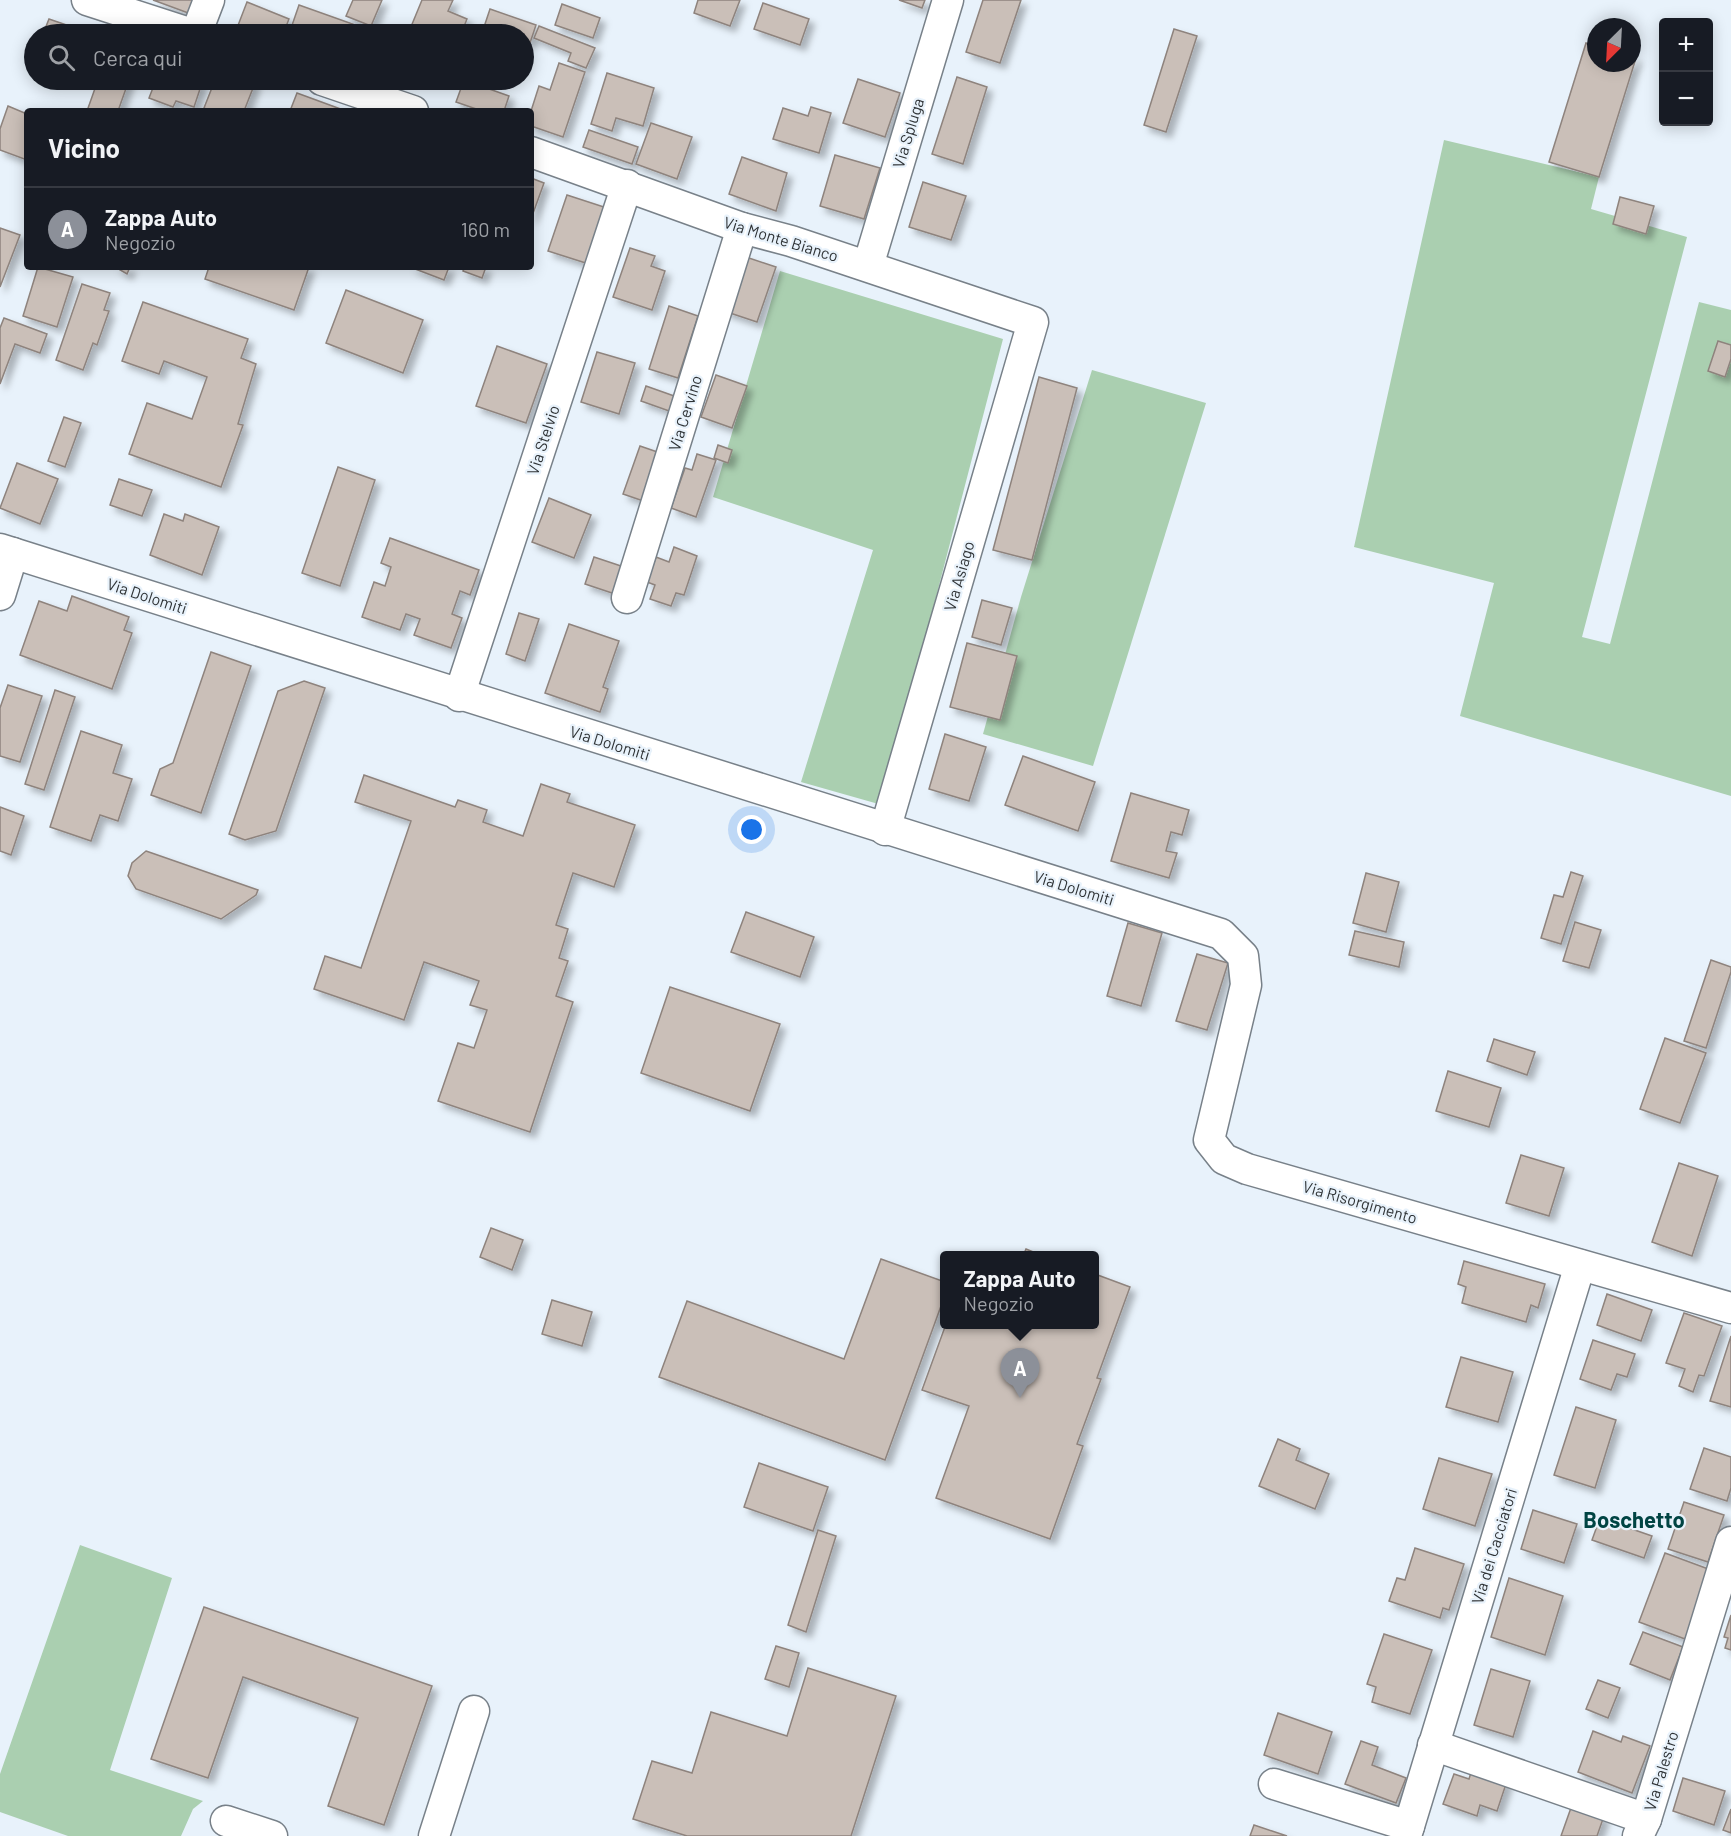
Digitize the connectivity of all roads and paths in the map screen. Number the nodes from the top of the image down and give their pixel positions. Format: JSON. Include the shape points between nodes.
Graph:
{"nodes":[{"id":1,"x":87,"y":0,"type":"edge"},
{"id":2,"x":208,"y":0,"type":"edge"},
{"id":3,"x":948,"y":0,"type":"edge"},
{"id":4,"x":163,"y":24,"type":"edge"},
{"id":5,"x":198,"y":24,"type":"edge"},
{"id":6,"x":351,"y":90,"type":"edge"},
{"id":7,"x":404,"y":108,"type":"edge"},
{"id":8,"x":534,"y":153,"type":"edge"},
{"id":9,"x":627,"y":185,"type":"junction"},
{"id":10,"x":742,"y":228,"type":"junction"},
{"id":11,"x":868,"y":266,"type":"junction"},
{"id":12,"x":1032,"y":322,"type":"joint"},
{"id":13,"x":7,"y":551,"type":"edge"},
{"id":14,"x":0,"y":595,"type":"edge"},
{"id":15,"x":627,"y":598,"type":"dead end"},
{"id":16,"x":459,"y":696,"type":"junction"},
{"id":17,"x":885,"y":830,"type":"junction"},
{"id":18,"x":1221,"y":934,"type":"joint"},
{"id":19,"x":1580,"y":1265,"type":"junction"},
{"id":20,"x":1731,"y":1308,"type":"edge"},
{"id":21,"x":1731,"y":1542,"type":"edge"},
{"id":22,"x":474,"y":1711,"type":"dead end"},
{"id":23,"x":1433,"y":1745,"type":"junction"},
{"id":24,"x":1274,"y":1784,"type":"dead end"},
{"id":25,"x":226,"y":1821,"type":"dead end"},
{"id":26,"x":1642,"y":1828,"type":"edge"},
{"id":27,"x":1408,"y":1831,"type":"edge"},
{"id":28,"x":272,"y":1836,"type":"edge"},
{"id":29,"x":434,"y":1836,"type":"edge"}],
"edges":[{"from":1,"to":4,"type":"street"},
{"from":2,"to":5,"type":"street"},
{"from":3,"to":11,"type":"street","name":"Via Spluga"},
{"from":6,"to":7,"type":"street"},
{"from":8,"to":9,"type":"street","name":"Via Monte Bianco"},
{"from":9,"to":10,"type":"street","name":"Via Monte Bianco"},
{"from":9,"to":16,"type":"street","name":"Via Stelvio"},
{"from":10,"to":11,"type":"street","name":"Via Monte Bianco"},
{"from":10,"to":15,"type":"street","name":"Via Cervino"},
{"from":11,"to":12,"type":"street","name":"Via Monte Bianco"},
{"from":12,"to":17,"type":"street","name":"Via Asiago"},
{"from":13,"to":14,"type":"street"},
{"from":13,"to":16,"type":"street","name":"Via Dolomiti"},
{"from":16,"to":17,"type":"street","name":"Via Dolomiti"},
{"from":17,"to":18,"type":"street","name":"Via Dolomiti"},
{"from":18,"to":19,"type":"street","name":"Via Risorgimento","via":[[1243,956],[1246,985],[1209,1140],[1224,1159],[1247,1169]]},
{"from":19,"to":20,"type":"street","name":"Via Risorgimento"},
{"from":19,"to":23,"type":"street","name":"Via dei Cacciatori"},
{"from":21,"to":26,"type":"street","name":"Via Palestro"},
{"from":22,"to":29,"type":"street"},
{"from":23,"to":26,"type":"street","name":"Via Palestro"},
{"from":23,"to":27,"type":"street","name":"Via dei Cacciatori"},
{"from":24,"to":27,"type":"street","name":"Via dei Cacciatori"},
{"from":25,"to":28,"type":"street"}]}
